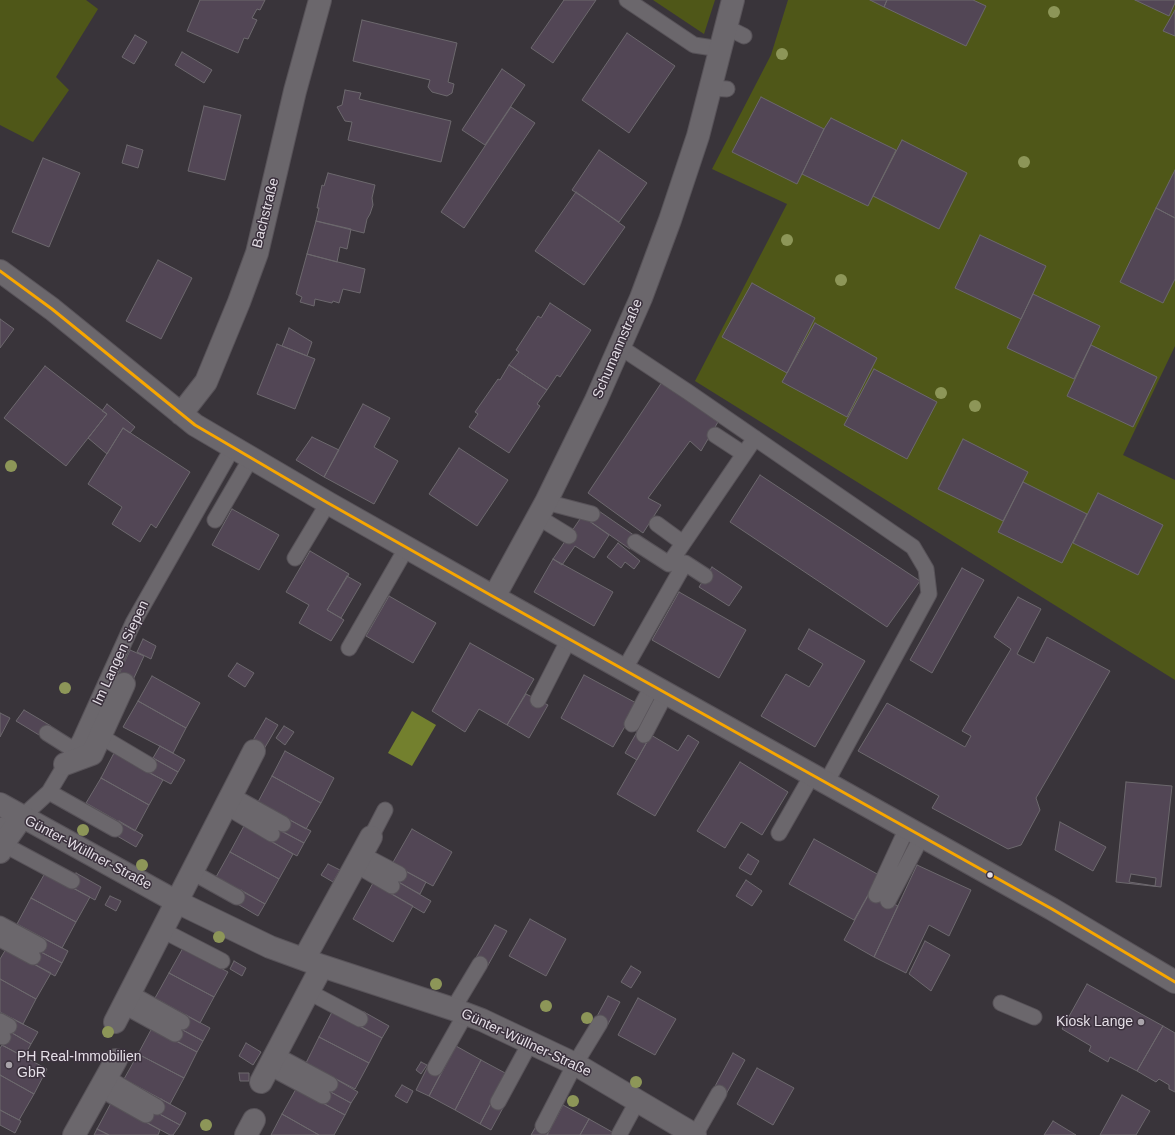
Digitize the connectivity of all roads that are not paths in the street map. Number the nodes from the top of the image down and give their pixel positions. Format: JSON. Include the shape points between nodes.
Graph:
{"nodes":[{"id":1,"x":320,"y":0,"type":"edge"},
{"id":2,"x":627,"y":0,"type":"edge"},
{"id":3,"x":733,"y":0,"type":"edge"},
{"id":4,"x":720,"y":49,"type":"junction"},
{"id":5,"x":0,"y":271,"type":"edge"},
{"id":6,"x":620,"y":347,"type":"junction"},
{"id":7,"x":181,"y":414,"type":"junction"},
{"id":8,"x":716,"y":436,"type":"dead end"},
{"id":9,"x":755,"y":438,"type":"junction"},
{"id":10,"x":242,"y":452,"type":"junction"},
{"id":11,"x":744,"y":454,"type":"junction"},
{"id":12,"x":328,"y":503,"type":"junction"},
{"id":13,"x":542,"y":510,"type":"junction"},
{"id":14,"x":592,"y":514,"type":"dead end"},
{"id":15,"x":215,"y":520,"type":"dead end"},
{"id":16,"x":657,"y":524,"type":"dead end"},
{"id":17,"x":569,"y":536,"type":"dead end"},
{"id":18,"x":636,"y":542,"type":"dead end"},
{"id":19,"x":683,"y":543,"type":"junction"},
{"id":20,"x":407,"y":547,"type":"junction"},
{"id":21,"x":295,"y":558,"type":"dead end"},
{"id":22,"x":706,"y":576,"type":"dead end"},
{"id":23,"x":494,"y":598,"type":"junction"},
{"id":24,"x":570,"y":639,"type":"junction"},
{"id":25,"x":349,"y":648,"type":"dead end"},
{"id":26,"x":624,"y":670,"type":"junction"},
{"id":27,"x":126,"y":681,"type":"dead end"},
{"id":28,"x":659,"y":689,"type":"junction"},
{"id":29,"x":538,"y":700,"type":"dead end"},
{"id":30,"x":632,"y":724,"type":"dead end"},
{"id":31,"x":47,"y":733,"type":"dead end"},
{"id":32,"x":644,"y":735,"type":"dead end"},
{"id":33,"x":100,"y":736,"type":"junction"},
{"id":34,"x":255,"y":748,"type":"dead end"},
{"id":35,"x":70,"y":757,"type":"junction"},
{"id":36,"x":149,"y":765,"type":"dead end"},
{"id":37,"x":819,"y":779,"type":"junction"},
{"id":38,"x":49,"y":792,"type":"junction"},
{"id":39,"x":228,"y":801,"type":"junction"},
{"id":40,"x":0,"y":804,"type":"edge"},
{"id":41,"x":385,"y":810,"type":"dead end"},
{"id":42,"x":22,"y":817,"type":"junction"},
{"id":43,"x":114,"y":829,"type":"dead end"},
{"id":44,"x":277,"y":829,"type":"dead end"},
{"id":45,"x":914,"y":832,"type":"junction"},
{"id":46,"x":779,"y":833,"type":"dead end"},
{"id":47,"x":1,"y":841,"type":"edge"},
{"id":48,"x":363,"y":852,"type":"junction"},
{"id":49,"x":192,"y":872,"type":"junction"},
{"id":50,"x":395,"y":880,"type":"dead end"},
{"id":51,"x":72,"y":881,"type":"dead end"},
{"id":52,"x":237,"y":897,"type":"dead end"},
{"id":53,"x":882,"y":898,"type":"dead end"},
{"id":54,"x":177,"y":902,"type":"junction"},
{"id":55,"x":0,"y":924,"type":"edge"},
{"id":56,"x":162,"y":930,"type":"junction"},
{"id":57,"x":0,"y":939,"type":"edge"},
{"id":58,"x":222,"y":962,"type":"dead end"},
{"id":59,"x":313,"y":963,"type":"junction"},
{"id":60,"x":480,"y":964,"type":"dead end"},
{"id":61,"x":1175,"y":982,"type":"edge"},
{"id":62,"x":309,"y":992,"type":"junction"},
{"id":63,"x":1001,"y":1003,"type":"dead end"},
{"id":64,"x":123,"y":1007,"type":"joint"},
{"id":65,"x":460,"y":1011,"type":"junction"},
{"id":66,"x":1034,"y":1017,"type":"dead end"},
{"id":67,"x":360,"y":1019,"type":"dead end"},
{"id":68,"x":600,"y":1023,"type":"dead end"},
{"id":69,"x":178,"y":1028,"type":"dead end"},
{"id":70,"x":530,"y":1043,"type":"junction"},
{"id":71,"x":575,"y":1064,"type":"junction"},
{"id":72,"x":269,"y":1068,"type":"joint"},
{"id":73,"x":435,"y":1068,"type":"dead end"},
{"id":74,"x":107,"y":1076,"type":"joint"},
{"id":75,"x":327,"y":1090,"type":"dead end"},
{"id":76,"x":719,"y":1093,"type":"dead end"},
{"id":77,"x":638,"y":1100,"type":"junction"},
{"id":78,"x":498,"y":1102,"type":"dead end"},
{"id":79,"x":152,"y":1111,"type":"dead end"},
{"id":80,"x":543,"y":1126,"type":"dead end"},
{"id":81,"x":687,"y":1133,"type":"edge"},
{"id":82,"x":74,"y":1135,"type":"edge"},
{"id":83,"x":620,"y":1135,"type":"edge"}],
"edges":[{"from":1,"to":7,"type":"street","name":"Bachstraße","via":[[257,253],[206,382]]},
{"from":2,"to":4,"type":"lane","via":[[694,45]]},
{"from":3,"to":4,"type":"street","name":"Schumannstraße","via":[[735,32]]},
{"from":4,"to":6,"type":"street","name":"Schumannstraße","via":[[718,88],[698,136],[641,298]]},
{"from":5,"to":7,"type":"street","via":[[52,308]]},
{"from":6,"to":9,"type":"lane"},
{"from":6,"to":13,"type":"street","name":"Schumannstraße","via":[[606,381]]},
{"from":7,"to":10,"type":"street"},
{"from":8,"to":11,"type":"lane"},
{"from":9,"to":11,"type":"lane"},
{"from":9,"to":37,"type":"lane","via":[[913,547],[926,569],[929,594]]},
{"from":10,"to":12,"type":"street"},
{"from":10,"to":15,"type":"lane"},
{"from":10,"to":35,"type":"lane","name":"Im Langen Siepen","via":[[133,622]]},
{"from":11,"to":19,"type":"lane"},
{"from":12,"to":20,"type":"street"},
{"from":12,"to":21,"type":"lane"},
{"from":13,"to":14,"type":"lane"},
{"from":13,"to":17,"type":"lane"},
{"from":13,"to":23,"type":"street","name":"Schumannstraße"},
{"from":16,"to":19,"type":"lane"},
{"from":18,"to":19,"type":"lane","via":[[669,564]]},
{"from":20,"to":23,"type":"street"},
{"from":20,"to":25,"type":"lane"},
{"from":22,"to":26,"type":"lane","via":[[685,563]]},
{"from":23,"to":24,"type":"street"},
{"from":24,"to":26,"type":"street"},
{"from":24,"to":29,"type":"lane"},
{"from":26,"to":28,"type":"street"},
{"from":27,"to":33,"type":"street"},
{"from":28,"to":30,"type":"lane"},
{"from":28,"to":32,"type":"lane"},
{"from":28,"to":37,"type":"street"},
{"from":31,"to":35,"type":"lane"},
{"from":33,"to":35,"type":"street","via":[[92,754]]},
{"from":33,"to":36,"type":"lane"},
{"from":34,"to":39,"type":"street"},
{"from":35,"to":38,"type":"lane","name":"Im Langen Siepen"},
{"from":37,"to":45,"type":"street"},
{"from":37,"to":46,"type":"lane"},
{"from":38,"to":42,"type":"lane","name":"Im Langen Siepen"},
{"from":38,"to":43,"type":"lane"},
{"from":39,"to":44,"type":"lane"},
{"from":39,"to":49,"type":"street"},
{"from":40,"to":42,"type":"street","name":"Günter-Wüllner-Straße"},
{"from":41,"to":48,"type":"lane"},
{"from":42,"to":47,"type":"street","name":"Im Langen Siepen"},
{"from":42,"to":54,"type":"street","name":"Günter-Wüllner-Straße"},
{"from":45,"to":53,"type":"lane"},
{"from":45,"to":61,"type":"street","via":[[1052,909]]},
{"from":47,"to":51,"type":"lane"},
{"from":48,"to":50,"type":"lane"},
{"from":48,"to":59,"type":"street"},
{"from":49,"to":52,"type":"lane"},
{"from":49,"to":54,"type":"street"},
{"from":54,"to":56,"type":"street"},
{"from":54,"to":59,"type":"street","name":"Günter-Wüllner-Straße","via":[[270,947]]},
{"from":55,"to":57,"type":"lane","via":[[36,951]]},
{"from":56,"to":58,"type":"lane"},
{"from":56,"to":64,"type":"street"},
{"from":59,"to":62,"type":"street"},
{"from":59,"to":65,"type":"street","name":"Günter-Wüllner-Straße"},
{"from":60,"to":65,"type":"lane"},
{"from":62,"to":67,"type":"lane"},
{"from":62,"to":72,"type":"street"},
{"from":63,"to":66,"type":"lane"},
{"from":64,"to":69,"type":"lane"},
{"from":65,"to":70,"type":"street","name":"Günter-Wüllner-Straße"},
{"from":65,"to":73,"type":"lane"},
{"from":68,"to":71,"type":"lane"},
{"from":70,"to":71,"type":"street","name":"Günter-Wüllner-Straße"},
{"from":70,"to":78,"type":"lane"},
{"from":71,"to":77,"type":"street","name":"Günter-Wüllner-Straße"},
{"from":71,"to":80,"type":"lane"},
{"from":72,"to":75,"type":"lane"},
{"from":74,"to":79,"type":"lane"},
{"from":74,"to":82,"type":"street"},
{"from":76,"to":81,"type":"lane"},
{"from":77,"to":81,"type":"street","name":"Günter-Wüllner-Straße"},
{"from":77,"to":83,"type":"lane"}]}
